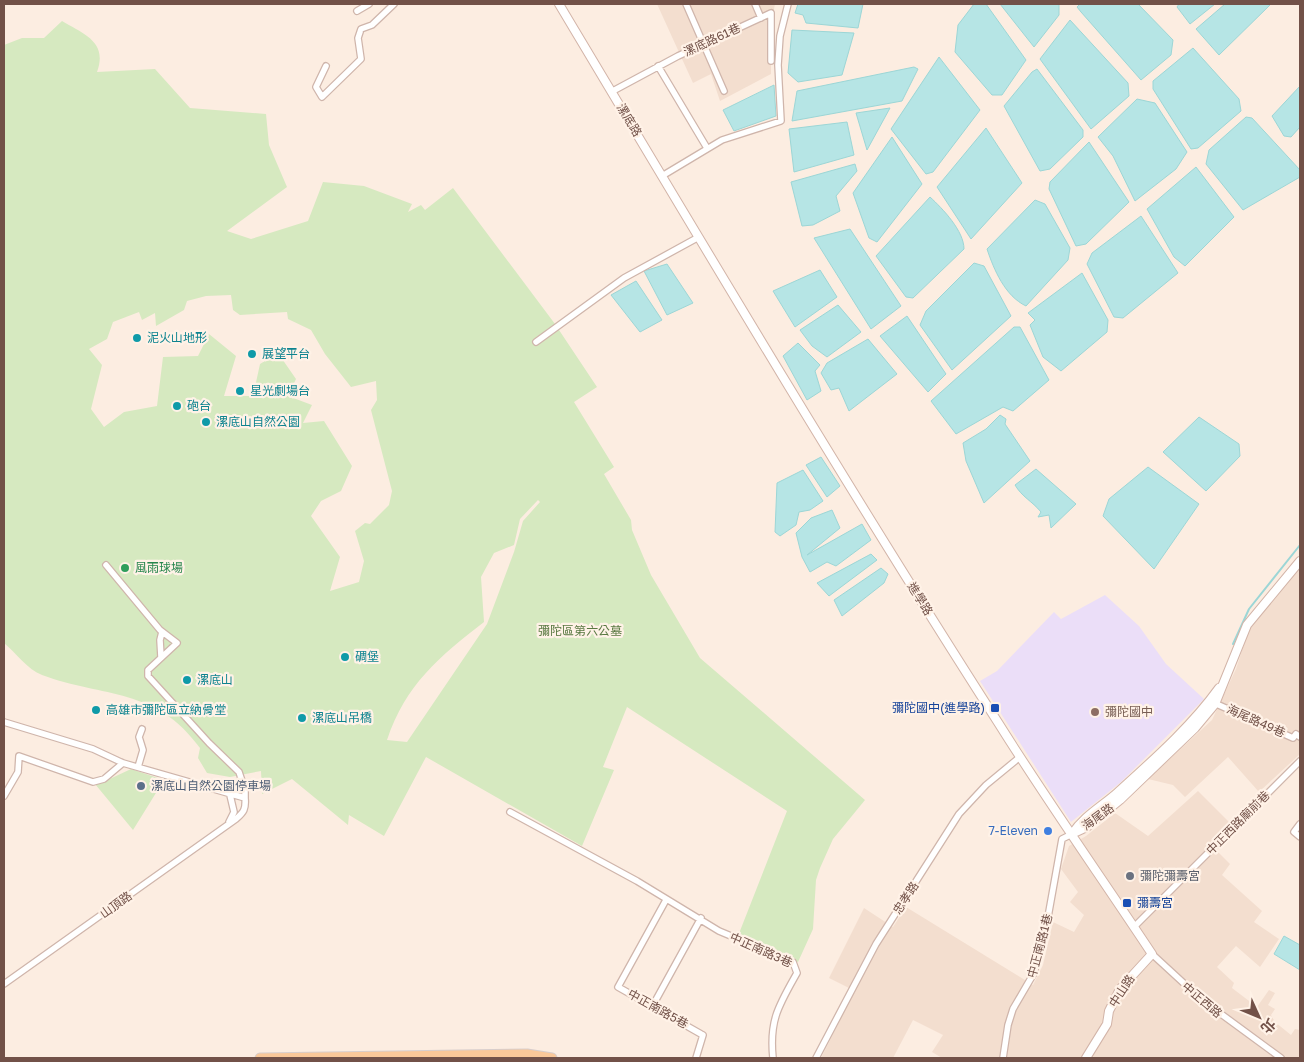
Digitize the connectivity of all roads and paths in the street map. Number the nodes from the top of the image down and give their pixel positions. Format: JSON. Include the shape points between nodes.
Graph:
{"nodes":[{"id":1,"x":369,"y":4,"type":"edge"},
{"id":2,"x":394,"y":4,"type":"edge"},
{"id":3,"x":559,"y":4,"type":"edge"},
{"id":4,"x":686,"y":4,"type":"edge"},
{"id":5,"x":755,"y":4,"type":"edge"},
{"id":6,"x":788,"y":4,"type":"edge"},
{"id":7,"x":356,"y":11,"type":"dead end"},
{"id":8,"x":761,"y":18,"type":"junction"},
{"id":9,"x":704,"y":43,"type":"junction"},
{"id":10,"x":771,"y":61,"type":"dead end"},
{"id":11,"x":326,"y":66,"type":"dead end"},
{"id":12,"x":658,"y":66,"type":"junction"},
{"id":13,"x":724,"y":91,"type":"dead end"},
{"id":14,"x":611,"y":92,"type":"junction"},
{"id":15,"x":707,"y":148,"type":"junction"},
{"id":16,"x":662,"y":176,"type":"junction"},
{"id":17,"x":697,"y":238,"type":"junction"},
{"id":18,"x":536,"y":342,"type":"dead end"},
{"id":19,"x":1300,"y":561,"type":"edge"},
{"id":20,"x":106,"y":565,"type":"dead end"},
{"id":21,"x":162,"y":632,"type":"junction"},
{"id":22,"x":162,"y":657,"type":"junction"},
{"id":23,"x":1212,"y":702,"type":"junction"},
{"id":24,"x":4,"y":722,"type":"edge"},
{"id":25,"x":142,"y":729,"type":"dead end"},
{"id":26,"x":1300,"y":737,"type":"edge"},
{"id":27,"x":1020,"y":757,"type":"junction"},
{"id":28,"x":1300,"y":761,"type":"edge"},
{"id":29,"x":123,"y":763,"type":"junction"},
{"id":30,"x":138,"y":767,"type":"junction"},
{"id":31,"x":230,"y":795,"type":"junction"},
{"id":32,"x":4,"y":796,"type":"edge"},
{"id":33,"x":245,"y":798,"type":"junction"},
{"id":34,"x":510,"y":812,"type":"dead end"},
{"id":35,"x":228,"y":824,"type":"junction"},
{"id":36,"x":1300,"y":824,"type":"edge"},
{"id":37,"x":1072,"y":834,"type":"junction"},
{"id":38,"x":1300,"y":837,"type":"edge"},
{"id":39,"x":666,"y":900,"type":"junction"},
{"id":40,"x":701,"y":918,"type":"junction"},
{"id":41,"x":1134,"y":927,"type":"junction"},
{"id":42,"x":1152,"y":954,"type":"junction"},
{"id":43,"x":4,"y":984,"type":"edge"},
{"id":44,"x":652,"y":1007,"type":"junction"},
{"id":45,"x":260,"y":1058,"type":"edge"},
{"id":46,"x":552,"y":1058,"type":"edge"},
{"id":47,"x":696,"y":1058,"type":"edge"},
{"id":48,"x":773,"y":1058,"type":"edge"},
{"id":49,"x":816,"y":1058,"type":"edge"},
{"id":50,"x":1003,"y":1058,"type":"edge"},
{"id":51,"x":1086,"y":1058,"type":"edge"},
{"id":52,"x":1281,"y":1058,"type":"edge"}],
"edges":[{"from":1,"to":7,"type":"street"},
{"from":2,"to":11,"type":"street","via":[[372,25],[361,29],[358,38],[361,59],[322,97],[316,88]]},
{"from":3,"to":14,"type":"street","name":"漯底路"},
{"from":4,"to":9,"type":"street"},
{"from":5,"to":8,"type":"street"},
{"from":6,"to":15,"type":"street","via":[[780,36],[778,65],[782,121]]},
{"from":8,"to":9,"type":"street","name":"漯底路61巷"},
{"from":8,"to":10,"type":"street","via":[[771,13]]},
{"from":9,"to":12,"type":"street","name":"漯底路61巷"},
{"from":9,"to":13,"type":"street"},
{"from":12,"to":14,"type":"street","name":"漯底路61巷"},
{"from":12,"to":15,"type":"street"},
{"from":14,"to":16,"type":"street","name":"漯底路"},
{"from":15,"to":16,"type":"street"},
{"from":16,"to":17,"type":"street","name":"漯底路"},
{"from":17,"to":18,"type":"street","via":[[624,278]]},
{"from":17,"to":27,"type":"street","name":"進學路"},
{"from":19,"to":23,"type":"street","name":"海尾路","via":[[1247,625],[1226,678]]},
{"from":20,"to":21,"type":"street"},
{"from":21,"to":22,"type":"street"},
{"from":21,"to":22,"type":"street","via":[[176,643]]},
{"from":22,"to":33,"type":"street","via":[[148,670],[151,681],[240,772]]},
{"from":23,"to":26,"type":"street","name":"海尾路49巷","via":[[1293,738],[1296,734]]},
{"from":23,"to":37,"type":"street","name":"海尾路","via":[[1195,728],[1120,800],[1087,827]]},
{"from":24,"to":29,"type":"street","via":[[93,749]]},
{"from":25,"to":30,"type":"street","via":[[139,737],[143,750]]},
{"from":27,"to":37,"type":"street","name":"進學路"},
{"from":27,"to":49,"type":"street","name":"忠孝路","via":[[986,785],[959,814],[876,944]]},
{"from":28,"to":41,"type":"street","name":"中正西路廟前巷"},
{"from":29,"to":30,"type":"street"},
{"from":29,"to":32,"type":"street","via":[[104,779],[94,782],[19,756],[18,772]]},
{"from":30,"to":31,"type":"street"},
{"from":31,"to":33,"type":"street"},
{"from":31,"to":35,"type":"street","via":[[234,812]]},
{"from":33,"to":35,"type":"street","name":"山頂路","via":[[244,811]]},
{"from":34,"to":39,"type":"street","name":"中正南路3巷"},
{"from":35,"to":43,"type":"street","name":"山頂路"},
{"from":36,"to":38,"type":"street","via":[[1294,832]]},
{"from":37,"to":41,"type":"street","name":"進學路"},
{"from":37,"to":50,"type":"street","name":"中正南路1巷","via":[[1062,839],[1034,973],[1013,1009]]},
{"from":39,"to":40,"type":"street","name":"中正南路3巷"},
{"from":39,"to":44,"type":"street","name":"中正南路5巷","via":[[618,987]]},
{"from":40,"to":44,"type":"street"},
{"from":40,"to":48,"type":"street","name":"中正南路3巷","via":[[729,936],[796,966],[797,973],[775,1014]]},
{"from":41,"to":42,"type":"street","name":"進學路"},
{"from":42,"to":51,"type":"street","name":"中山路","via":[[1120,988],[1109,1011],[1107,1024]]},
{"from":42,"to":52,"type":"street","name":"中正西路","via":[[1202,1000]]},
{"from":44,"to":47,"type":"street","name":"中正南路5巷","via":[[703,1035]]},
{"from":45,"to":46,"type":"main road","via":[[528,1054]]}]}
